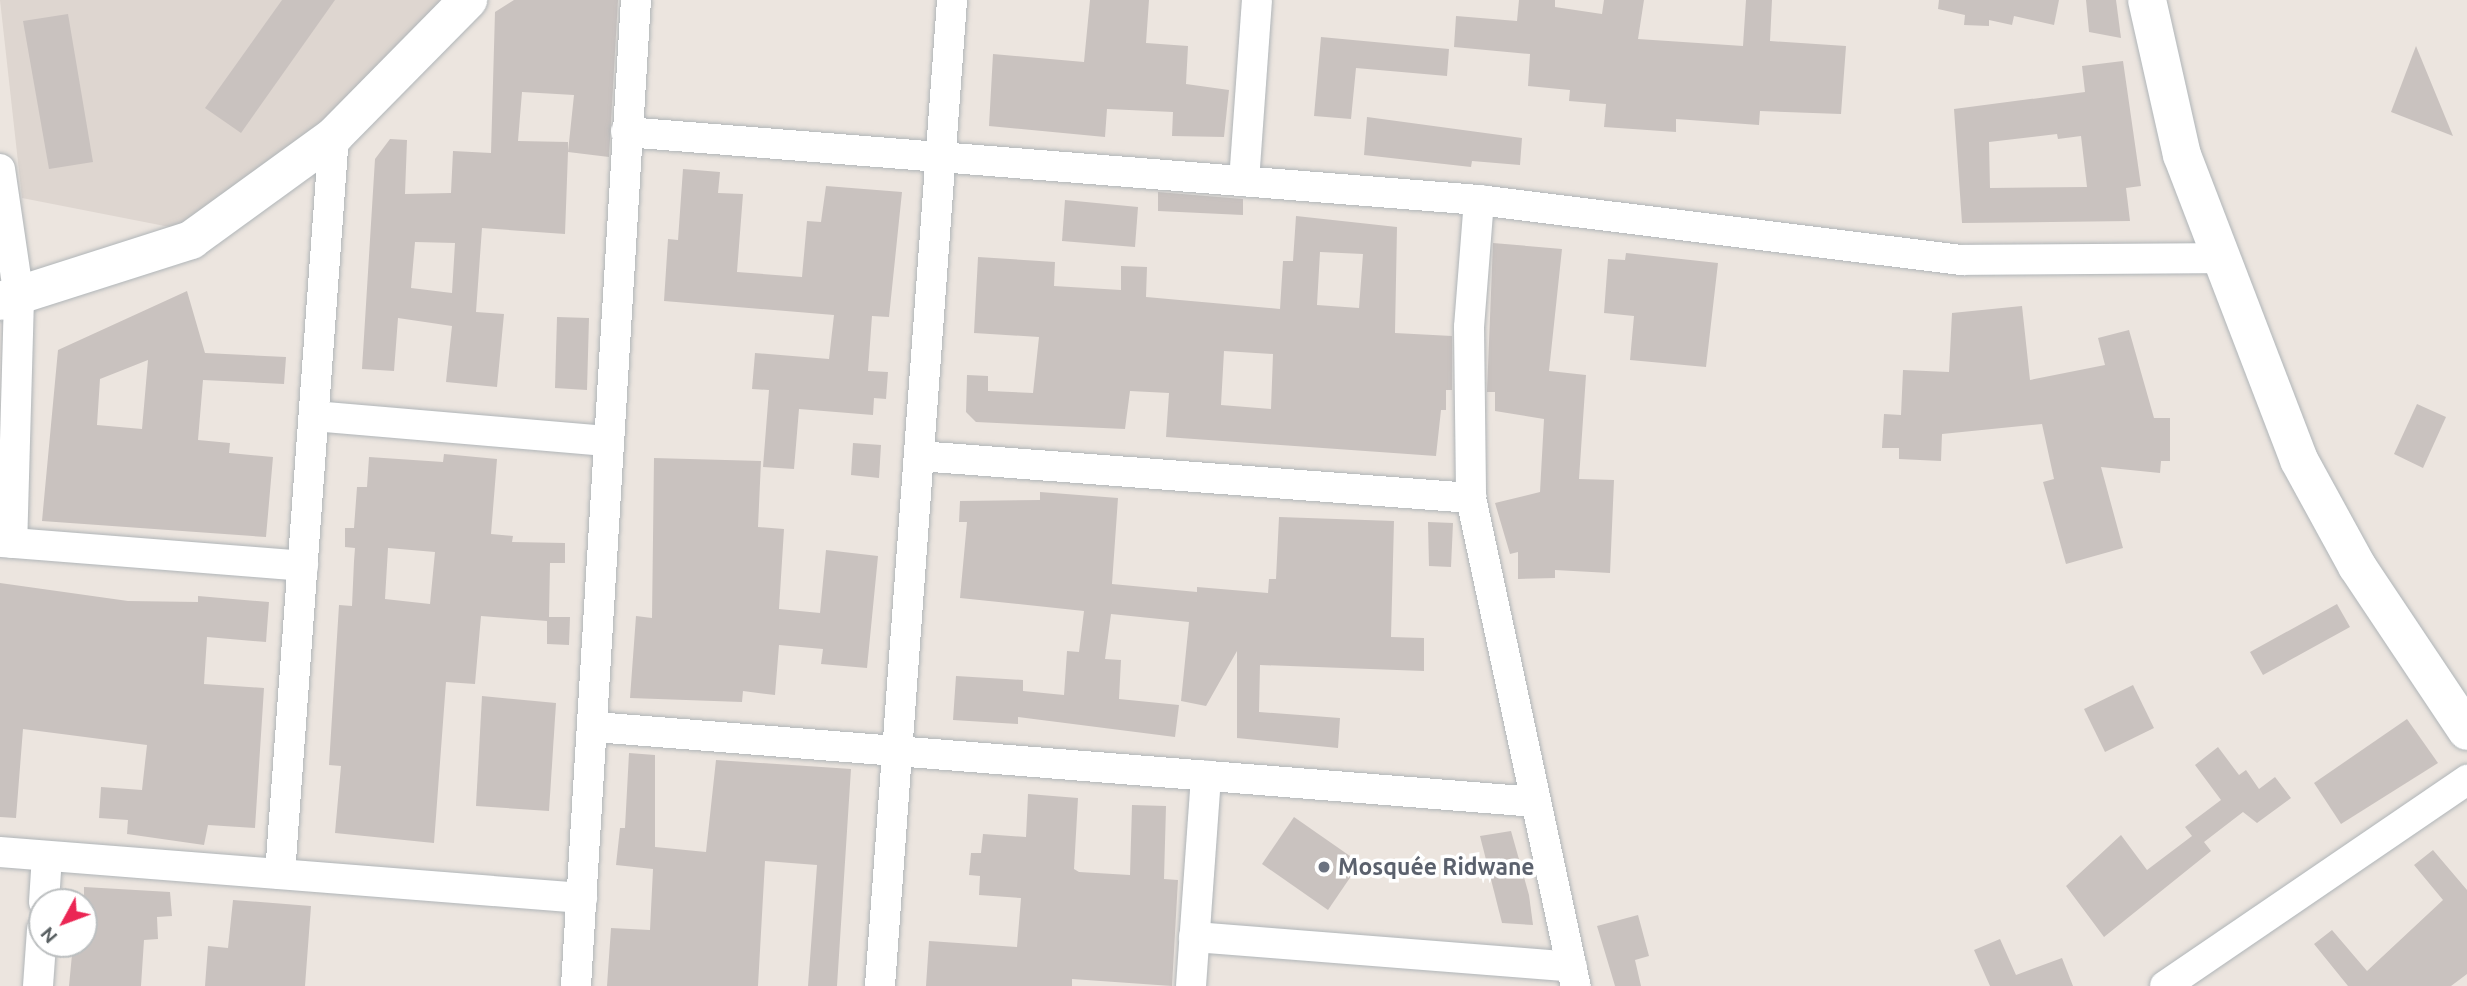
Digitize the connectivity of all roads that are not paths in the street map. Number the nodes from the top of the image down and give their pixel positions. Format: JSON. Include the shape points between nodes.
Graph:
{"nodes":[{"id":1,"x":468,"y":0,"type":"edge"},
{"id":2,"x":636,"y":0,"type":"edge"},
{"id":3,"x":952,"y":0,"type":"edge"},
{"id":4,"x":1257,"y":0,"type":"edge"},
{"id":5,"x":2147,"y":0,"type":"edge"},
{"id":6,"x":626,"y":132,"type":"junction"},
{"id":7,"x":334,"y":136,"type":"junction"},
{"id":8,"x":941,"y":157,"type":"junction"},
{"id":9,"x":0,"y":169,"type":"edge"},
{"id":10,"x":1244,"y":181,"type":"junction"},
{"id":11,"x":1479,"y":200,"type":"junction"},
{"id":12,"x":2221,"y":258,"type":"junction"},
{"id":13,"x":10,"y":300,"type":"edge"},
{"id":14,"x":314,"y":416,"type":"junction"},
{"id":15,"x":606,"y":441,"type":"junction"},
{"id":16,"x":919,"y":456,"type":"junction"},
{"id":17,"x":1471,"y":498,"type":"junction"},
{"id":18,"x":6,"y":542,"type":"edge"},
{"id":19,"x":303,"y":566,"type":"junction"},
{"id":20,"x":595,"y":727,"type":"junction"},
{"id":21,"x":2467,"y":731,"type":"edge"},
{"id":22,"x":897,"y":751,"type":"junction"},
{"id":23,"x":1206,"y":776,"type":"junction"},
{"id":24,"x":2467,"y":780,"type":"edge"},
{"id":25,"x":1535,"y":802,"type":"junction"},
{"id":26,"x":0,"y":852,"type":"edge"},
{"id":27,"x":47,"y":856,"type":"junction"},
{"id":28,"x":280,"y":874,"type":"junction"},
{"id":29,"x":45,"y":888,"type":"edge"},
{"id":30,"x":582,"y":898,"type":"junction"},
{"id":31,"x":1194,"y":937,"type":"junction"},
{"id":32,"x":40,"y":958,"type":"edge"},
{"id":33,"x":1574,"y":976,"type":"edge"},
{"id":34,"x":38,"y":986,"type":"edge"},
{"id":35,"x":576,"y":986,"type":"edge"},
{"id":36,"x":880,"y":986,"type":"edge"},
{"id":37,"x":1191,"y":986,"type":"edge"},
{"id":38,"x":2165,"y":986,"type":"edge"}],
"edges":[{"from":1,"to":7,"type":"street"},
{"from":2,"to":6,"type":"street"},
{"from":3,"to":8,"type":"street"},
{"from":4,"to":10,"type":"street"},
{"from":5,"to":12,"type":"street","via":[[2182,155]]},
{"from":6,"to":8,"type":"street"},
{"from":6,"to":15,"type":"street"},
{"from":7,"to":13,"type":"street","via":[[191,240]]},
{"from":7,"to":14,"type":"street"},
{"from":8,"to":10,"type":"street"},
{"from":8,"to":16,"type":"street"},
{"from":9,"to":13,"type":"street"},
{"from":10,"to":11,"type":"street"},
{"from":11,"to":12,"type":"street","via":[[1962,260]]},
{"from":11,"to":17,"type":"street","via":[[1469,340]]},
{"from":12,"to":21,"type":"street","via":[[2299,460],[2357,566]]},
{"from":13,"to":18,"type":"street"},
{"from":14,"to":15,"type":"street"},
{"from":14,"to":19,"type":"street"},
{"from":15,"to":20,"type":"street"},
{"from":16,"to":17,"type":"street"},
{"from":16,"to":22,"type":"street"},
{"from":17,"to":25,"type":"street"},
{"from":18,"to":19,"type":"street"},
{"from":19,"to":28,"type":"street"},
{"from":20,"to":22,"type":"street"},
{"from":20,"to":30,"type":"street"},
{"from":22,"to":23,"type":"street"},
{"from":22,"to":36,"type":"street"},
{"from":23,"to":25,"type":"street"},
{"from":23,"to":31,"type":"street"},
{"from":24,"to":38,"type":"street"},
{"from":25,"to":33,"type":"street"},
{"from":26,"to":27,"type":"street"},
{"from":27,"to":28,"type":"street"},
{"from":27,"to":29,"type":"street"},
{"from":28,"to":30,"type":"street"},
{"from":30,"to":35,"type":"street"},
{"from":31,"to":33,"type":"street"},
{"from":31,"to":37,"type":"street"},
{"from":32,"to":34,"type":"street"}]}
